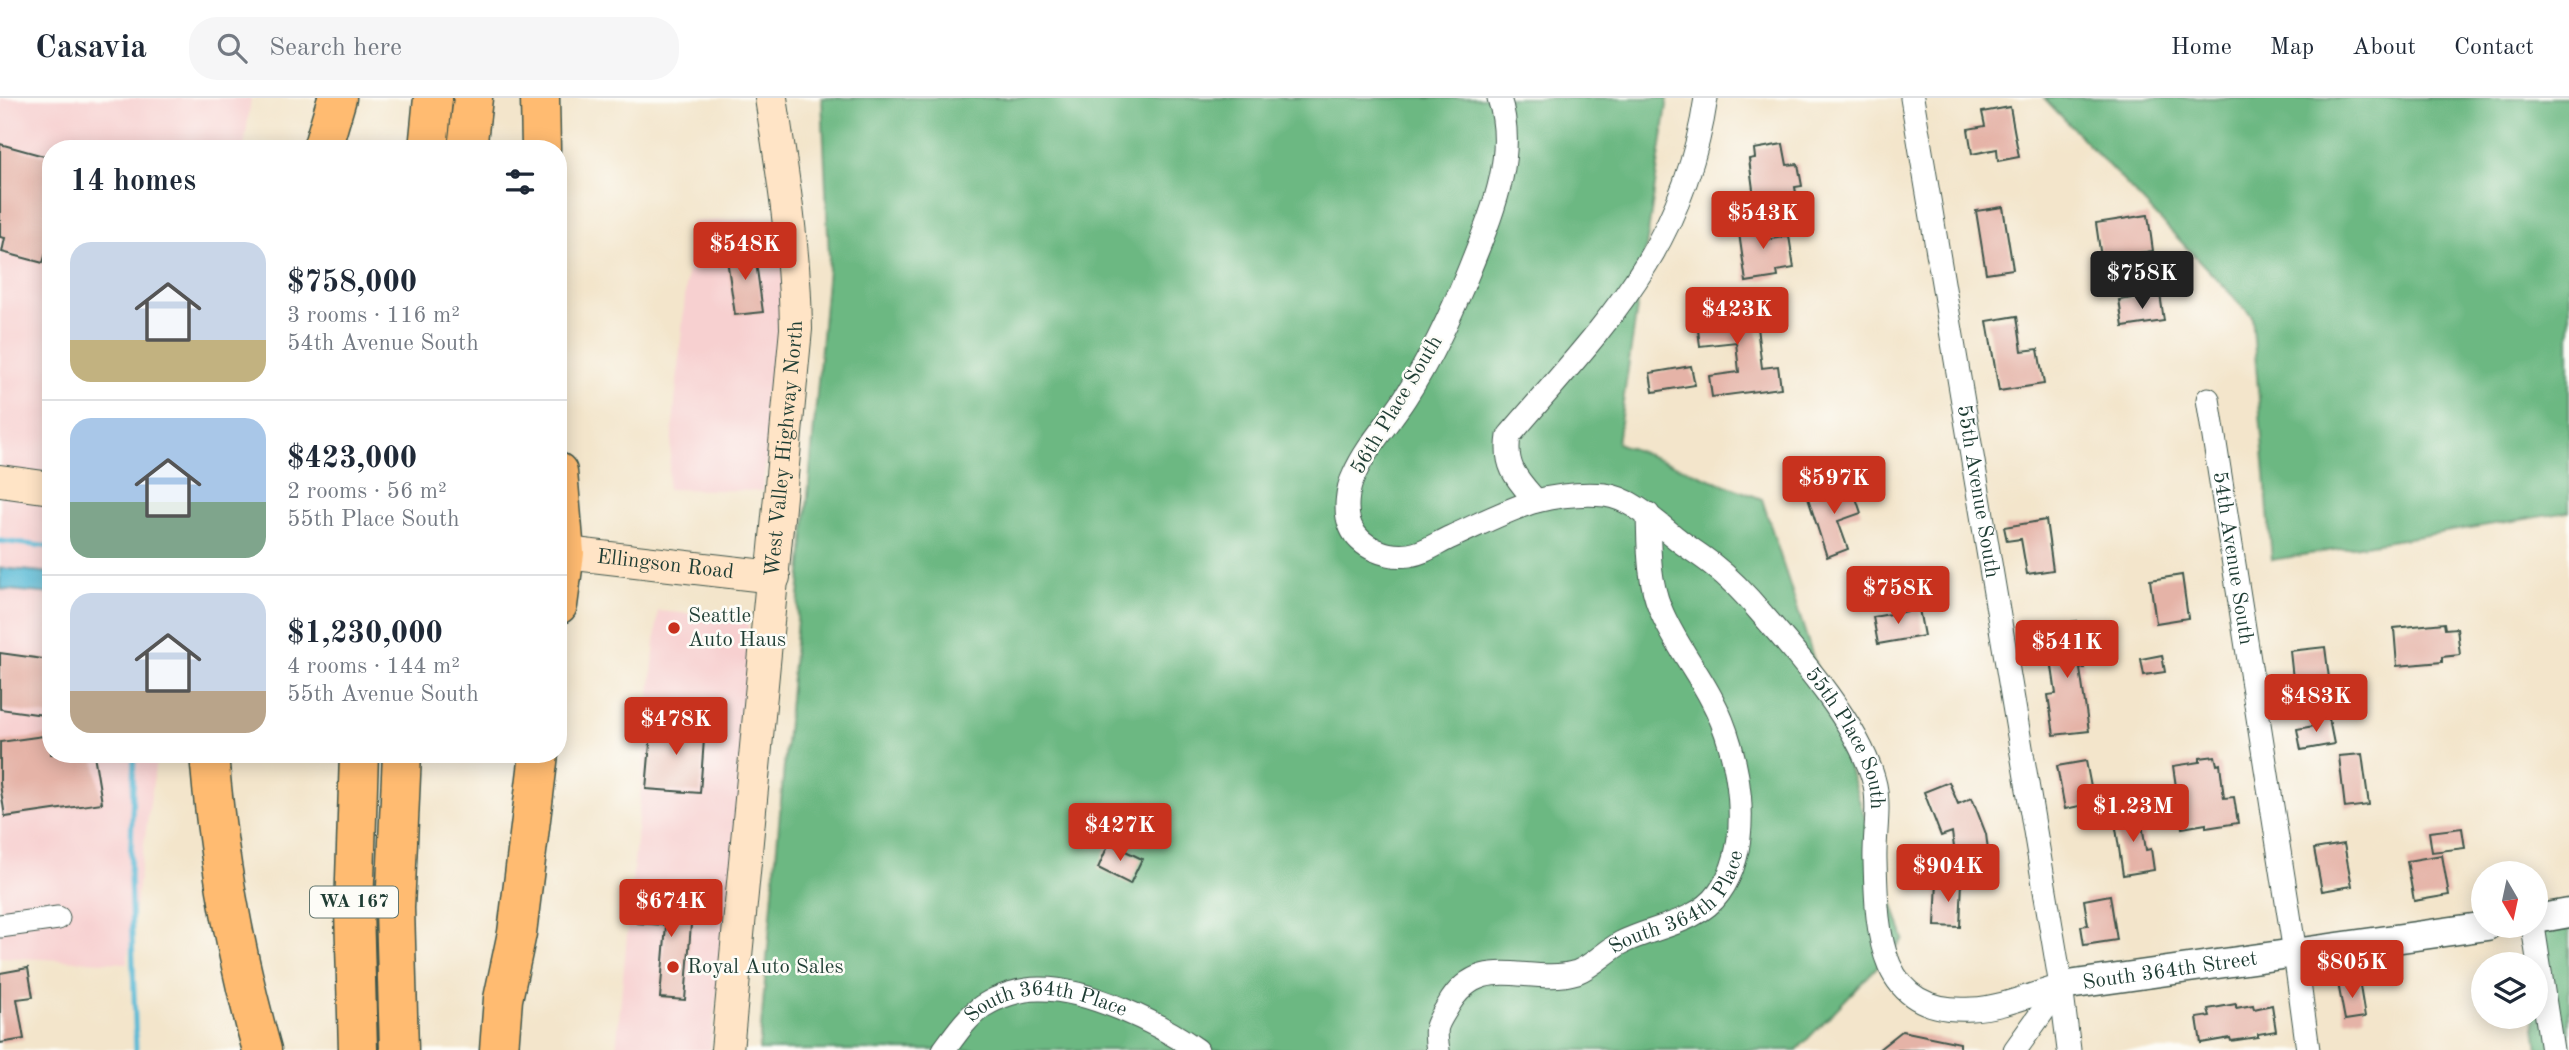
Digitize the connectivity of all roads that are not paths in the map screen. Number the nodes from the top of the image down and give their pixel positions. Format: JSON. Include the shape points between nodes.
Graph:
{"nodes":[{"id":1,"x":337,"y":98,"type":"edge"},
{"id":2,"x":433,"y":98,"type":"edge"},
{"id":3,"x":473,"y":98,"type":"edge"},
{"id":4,"x":540,"y":98,"type":"edge"},
{"id":5,"x":771,"y":98,"type":"edge"},
{"id":6,"x":1499,"y":98,"type":"edge"},
{"id":7,"x":1706,"y":98,"type":"edge"},
{"id":8,"x":1912,"y":98,"type":"edge"},
{"id":9,"x":325,"y":140,"type":"edge"},
{"id":10,"x":429,"y":140,"type":"edge"},
{"id":11,"x":468,"y":140,"type":"edge"},
{"id":12,"x":541,"y":140,"type":"edge"},
{"id":13,"x":2208,"y":399,"type":"dead end"},
{"id":14,"x":0,"y":481,"type":"edge"},
{"id":15,"x":42,"y":487,"type":"edge"},
{"id":16,"x":1536,"y":501,"type":"junction"},
{"id":17,"x":1648,"y":514,"type":"junction"},
{"id":18,"x":567,"y":554,"type":"edge"},
{"id":19,"x":774,"y":577,"type":"junction"},
{"id":20,"x":210,"y":763,"type":"edge"},
{"id":21,"x":359,"y":763,"type":"edge"},
{"id":22,"x":402,"y":763,"type":"edge"},
{"id":23,"x":539,"y":763,"type":"edge"},
{"id":24,"x":2569,"y":913,"type":"edge"},
{"id":25,"x":2548,"y":917,"type":"edge"},
{"id":26,"x":58,"y":918,"type":"dead end"},
{"id":27,"x":0,"y":926,"type":"edge"},
{"id":28,"x":2471,"y":928,"type":"edge"},
{"id":29,"x":2535,"y":938,"type":"edge"},
{"id":30,"x":2295,"y":953,"type":"junction"},
{"id":31,"x":2061,"y":986,"type":"junction"},
{"id":32,"x":262,"y":1050,"type":"edge"},
{"id":33,"x":358,"y":1050,"type":"edge"},
{"id":34,"x":399,"y":1050,"type":"edge"},
{"id":35,"x":499,"y":1050,"type":"edge"},
{"id":36,"x":727,"y":1050,"type":"edge"},
{"id":37,"x":944,"y":1050,"type":"edge"},
{"id":38,"x":1197,"y":1050,"type":"edge"},
{"id":39,"x":1437,"y":1050,"type":"edge"},
{"id":40,"x":2015,"y":1050,"type":"edge"},
{"id":41,"x":2069,"y":1050,"type":"edge"},
{"id":42,"x":2308,"y":1050,"type":"edge"},
{"id":43,"x":2552,"y":1050,"type":"edge"}],
"edges":[{"from":1,"to":9,"type":"highway"},
{"from":2,"to":10,"type":"highway"},
{"from":3,"to":11,"type":"highway"},
{"from":4,"to":12,"type":"highway"},
{"from":5,"to":19,"type":"main road","name":"West Valley Highway North","via":[[791,240],[796,329]]},
{"from":6,"to":16,"type":"street","name":"56th Place South","via":[[1505,137],[1494,207],[1434,348],[1354,475],[1349,519],[1356,536],[1368,546],[1409,555]]},
{"from":7,"to":16,"type":"street","via":[[1691,168],[1656,249],[1614,313],[1509,436],[1506,453],[1513,475]]},
{"from":8,"to":31,"type":"street","name":"55th Avenue South"},
{"from":13,"to":30,"type":"street","name":"54th Avenue South"},
{"from":14,"to":15,"type":"main road"},
{"from":16,"to":17,"type":"street","name":"56th Place South","via":[[1609,495]]},
{"from":17,"to":31,"type":"street","name":"55th Place South","via":[[1712,564],[1764,616],[1813,676],[1864,755],[1877,802],[1874,855],[1881,930],[1890,968],[1901,987],[1915,999],[1937,1007],[1972,1009]]},
{"from":17,"to":39,"type":"street","name":"South 364th Place","via":[[1649,556],[1659,606],[1714,704],[1732,758],[1740,826],[1729,878],[1705,909],[1621,943],[1579,971],[1552,977],[1482,974],[1456,992],[1434,1030]]},
{"from":18,"to":19,"type":"main road","name":"Ellingson Road"},
{"from":19,"to":36,"type":"main road","name":"West Valley Highway North"},
{"from":20,"to":32,"type":"highway","via":[[214,818],[241,974]]},
{"from":21,"to":33,"type":"highway","number":"WA 167","via":[[354,910]]},
{"from":22,"to":34,"type":"highway","number":"WA 167","via":[[395,908]]},
{"from":23,"to":35,"type":"highway"},
{"from":24,"to":25,"type":"street"},
{"from":26,"to":27,"type":"street"},
{"from":28,"to":30,"type":"street","name":"South 364th Street"},
{"from":29,"to":43,"type":"street"},
{"from":30,"to":31,"type":"street","name":"South 364th Street"},
{"from":30,"to":42,"type":"street","name":"54th Avenue South"},
{"from":31,"to":40,"type":"street"},
{"from":31,"to":41,"type":"street","name":"55th Avenue South"},
{"from":37,"to":38,"type":"street","name":"South 364th Place","via":[[981,1007],[1037,989],[1110,1004]]}]}
